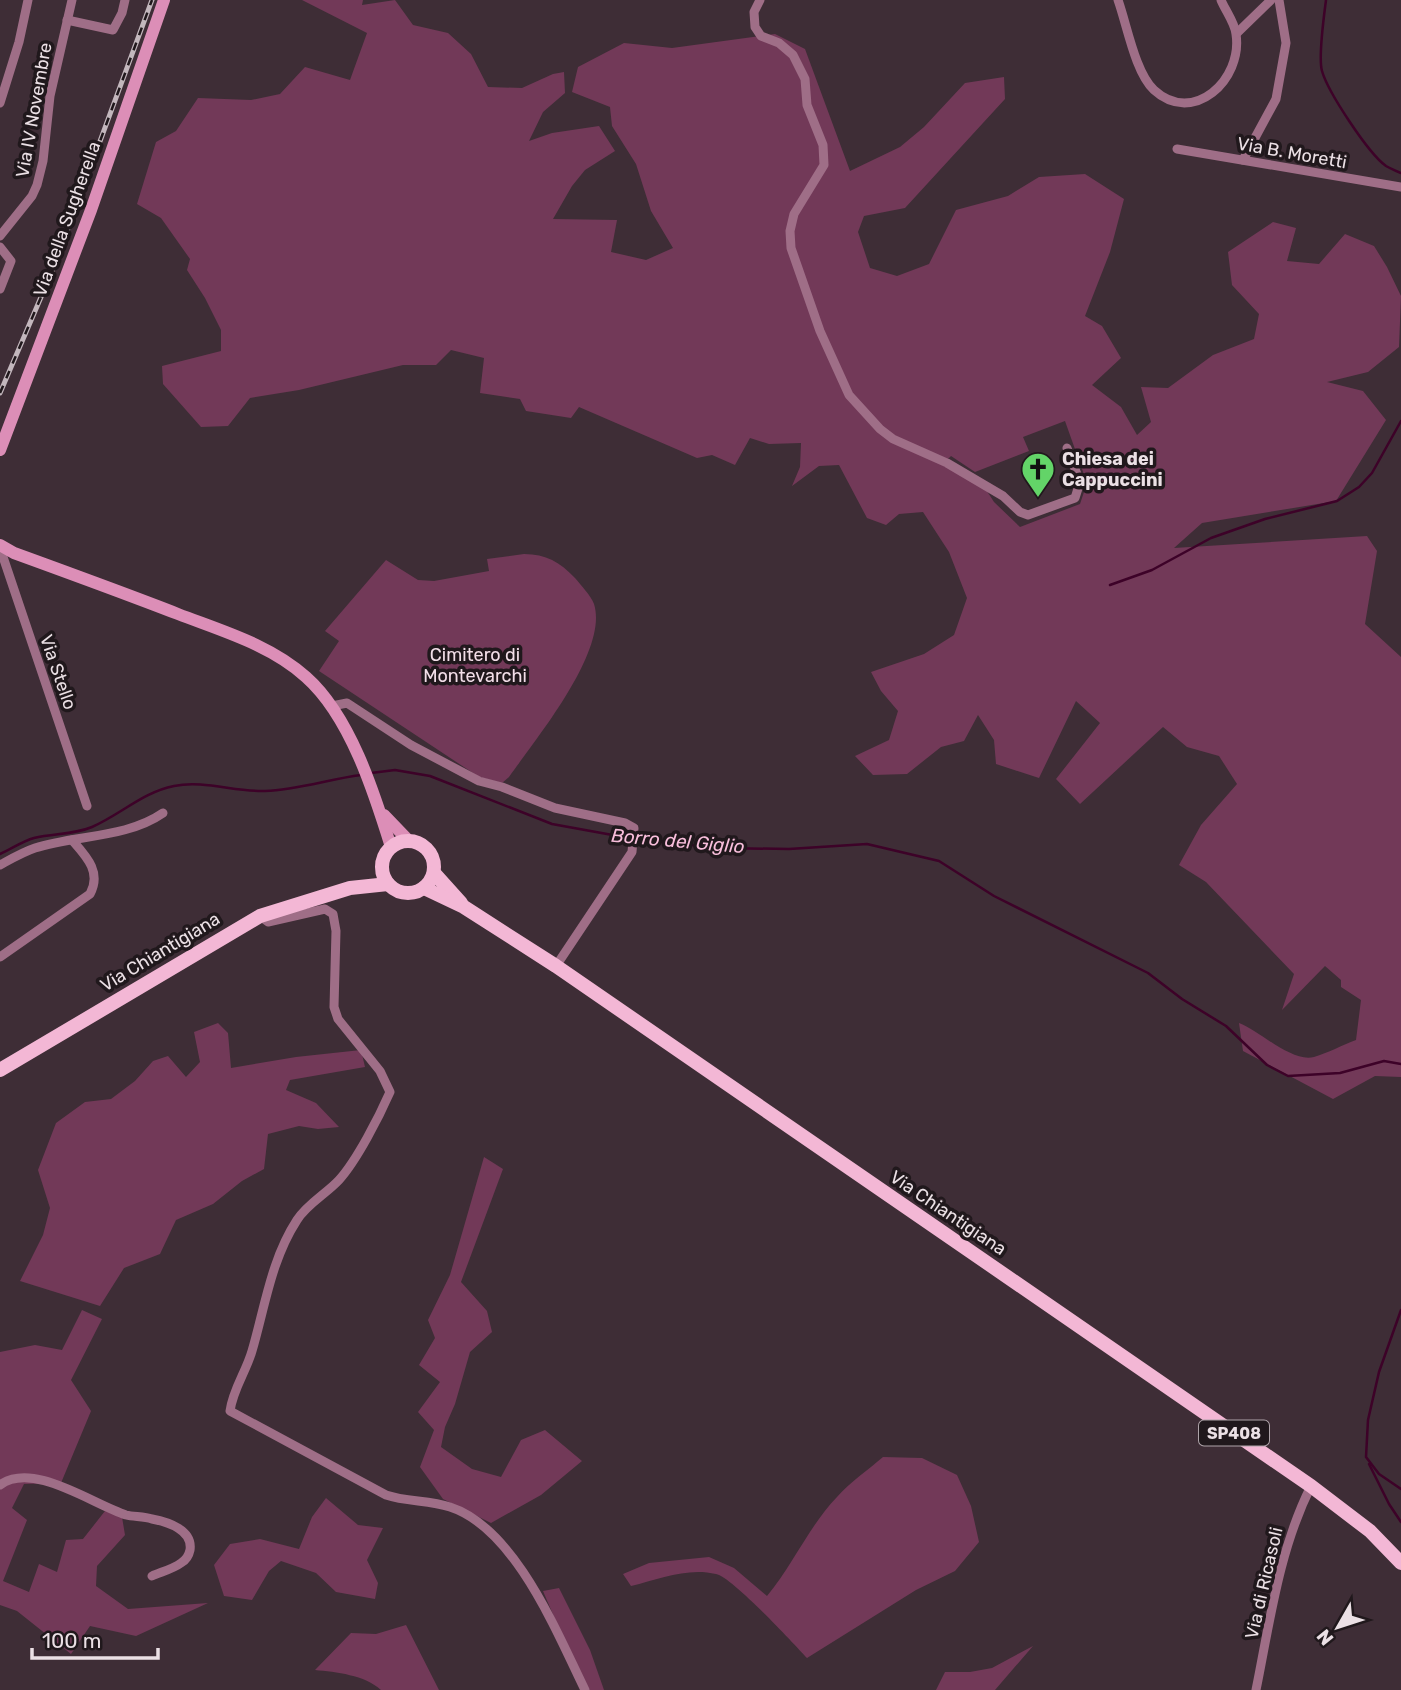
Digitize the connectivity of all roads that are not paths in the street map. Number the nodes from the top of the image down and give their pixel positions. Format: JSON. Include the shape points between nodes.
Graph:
{"nodes":[{"id":1,"x":28,"y":0,"type":"edge"},
{"id":2,"x":72,"y":0,"type":"edge"},
{"id":3,"x":125,"y":0,"type":"edge"},
{"id":4,"x":164,"y":0,"type":"edge"},
{"id":5,"x":760,"y":0,"type":"edge"},
{"id":6,"x":1118,"y":0,"type":"edge"},
{"id":7,"x":1221,"y":0,"type":"edge"},
{"id":8,"x":1271,"y":0,"type":"edge"},
{"id":9,"x":1279,"y":0,"type":"edge"},
{"id":10,"x":67,"y":20,"type":"junction"},
{"id":11,"x":1237,"y":33,"type":"junction"},
{"id":12,"x":0,"y":103,"type":"edge"},
{"id":13,"x":1177,"y":149,"type":"dead end"},
{"id":14,"x":1243,"y":160,"type":"junction"},
{"id":15,"x":1401,"y":187,"type":"edge"},
{"id":16,"x":0,"y":236,"type":"edge"},
{"id":17,"x":0,"y":247,"type":"edge"},
{"id":18,"x":0,"y":289,"type":"edge"},
{"id":19,"x":1067,"y":448,"type":"dead end"},
{"id":20,"x":0,"y":450,"type":"edge"},
{"id":21,"x":0,"y":547,"type":"edge"},
{"id":22,"x":332,"y":706,"type":"junction"},
{"id":23,"x":87,"y":806,"type":"dead end"},
{"id":24,"x":380,"y":812,"type":"junction"},
{"id":25,"x":163,"y":813,"type":"dead end"},
{"id":26,"x":72,"y":840,"type":"junction"},
{"id":27,"x":408,"y":840,"type":"junction"},
{"id":28,"x":391,"y":847,"type":"junction"},
{"id":29,"x":0,"y":865,"type":"edge"},
{"id":30,"x":382,"y":865,"type":"junction"},
{"id":31,"x":434,"y":873,"type":"junction"},
{"id":32,"x":388,"y":884,"type":"junction"},
{"id":33,"x":349,"y":888,"type":"junction"},
{"id":34,"x":424,"y":888,"type":"junction"},
{"id":35,"x":464,"y":907,"type":"junction"},
{"id":36,"x":260,"y":916,"type":"junction"},
{"id":37,"x":0,"y":957,"type":"edge"},
{"id":38,"x":556,"y":966,"type":"junction"},
{"id":39,"x":0,"y":1070,"type":"edge"},
{"id":40,"x":0,"y":1485,"type":"edge"},
{"id":41,"x":1311,"y":1486,"type":"junction"},
{"id":42,"x":1401,"y":1563,"type":"edge"},
{"id":43,"x":152,"y":1576,"type":"dead end"},
{"id":44,"x":585,"y":1690,"type":"edge"},
{"id":45,"x":1256,"y":1690,"type":"edge"}],
"edges":[{"from":1,"to":12,"type":"street"},
{"from":2,"to":10,"type":"street","name":"Via IV Novembre"},
{"from":3,"to":10,"type":"street","via":[[113,30]]},
{"from":4,"to":20,"type":"street","name":"Via della Sugherella"},
{"from":5,"to":19,"type":"street","via":[[754,12],[755,27],[761,36],[793,55],[805,79],[807,105],[825,153],[824,165],[794,214],[791,248],[849,395],[894,439],[947,463],[1028,515],[1075,498],[1080,482]]},
{"from":6,"to":11,"type":"street","via":[[1142,74],[1154,90],[1170,100],[1204,99],[1221,88],[1233,64]]},
{"from":7,"to":11,"type":"street"},
{"from":8,"to":11,"type":"street"},
{"from":9,"to":14,"type":"street","via":[[1286,43],[1276,99]]},
{"from":10,"to":16,"type":"street","name":"Via IV Novembre","via":[[37,185]]},
{"from":13,"to":14,"type":"street","name":"Via B. Moretti"},
{"from":14,"to":15,"type":"street","name":"Via B. Moretti"},
{"from":17,"to":18,"type":"street","via":[[11,261]]},
{"from":21,"to":22,"type":"street","via":[[240,638],[308,678]]},
{"from":21,"to":23,"type":"street","name":"Via Stello"},
{"from":22,"to":24,"type":"street"},
{"from":22,"to":38,"type":"street","via":[[347,703],[411,745],[479,780],[555,808],[625,822],[634,828],[632,852]]},
{"from":24,"to":27,"type":"street"},
{"from":24,"to":28,"type":"street"},
{"from":25,"to":26,"type":"street","via":[[152,820]]},
{"from":26,"to":29,"type":"street","via":[[33,849]]},
{"from":26,"to":37,"type":"street","via":[[93,865],[95,885],[90,894]]},
{"from":27,"to":28,"type":"main road"},
{"from":27,"to":31,"type":"main road","name":"Via Chiantigiana","via":[[429,850]]},
{"from":28,"to":30,"type":"main road","name":"Via Chiantigiana"},
{"from":30,"to":32,"type":"main road"},
{"from":30,"to":33,"type":"main road","name":"Via Chiantigiana"},
{"from":31,"to":34,"type":"main road"},
{"from":31,"to":35,"type":"main road","name":"Via Chiantigiana"},
{"from":32,"to":33,"type":"main road","name":"Via Chiantigiana"},
{"from":32,"to":34,"type":"main road","name":"Via Chiantigiana","via":[[409,893]]},
{"from":33,"to":36,"type":"main road","name":"Via Chiantigiana"},
{"from":34,"to":35,"type":"main road","name":"Via Chiantigiana"},
{"from":35,"to":38,"type":"main road","name":"Via Chiantigiana"},
{"from":36,"to":39,"type":"main road","name":"Via Chiantigiana"},
{"from":36,"to":44,"type":"street","via":[[268,922],[325,909],[332,914],[336,931],[334,1007],[390,1092],[341,1178],[298,1217],[286,1237],[266,1292],[252,1354],[230,1410],[386,1495],[449,1507],[482,1524],[536,1591]]},
{"from":38,"to":41,"type":"main road","name":"Via Chiantigiana","number":"SP408"},
{"from":40,"to":43,"type":"street","via":[[21,1477],[43,1480],[128,1516],[180,1529],[190,1542],[186,1559]]},
{"from":41,"to":42,"type":"main road","name":"Via Chiantigiana","number":"SP408","via":[[1370,1531]]},
{"from":41,"to":45,"type":"street","name":"Via di Ricasoli","via":[[1283,1555]]}]}
